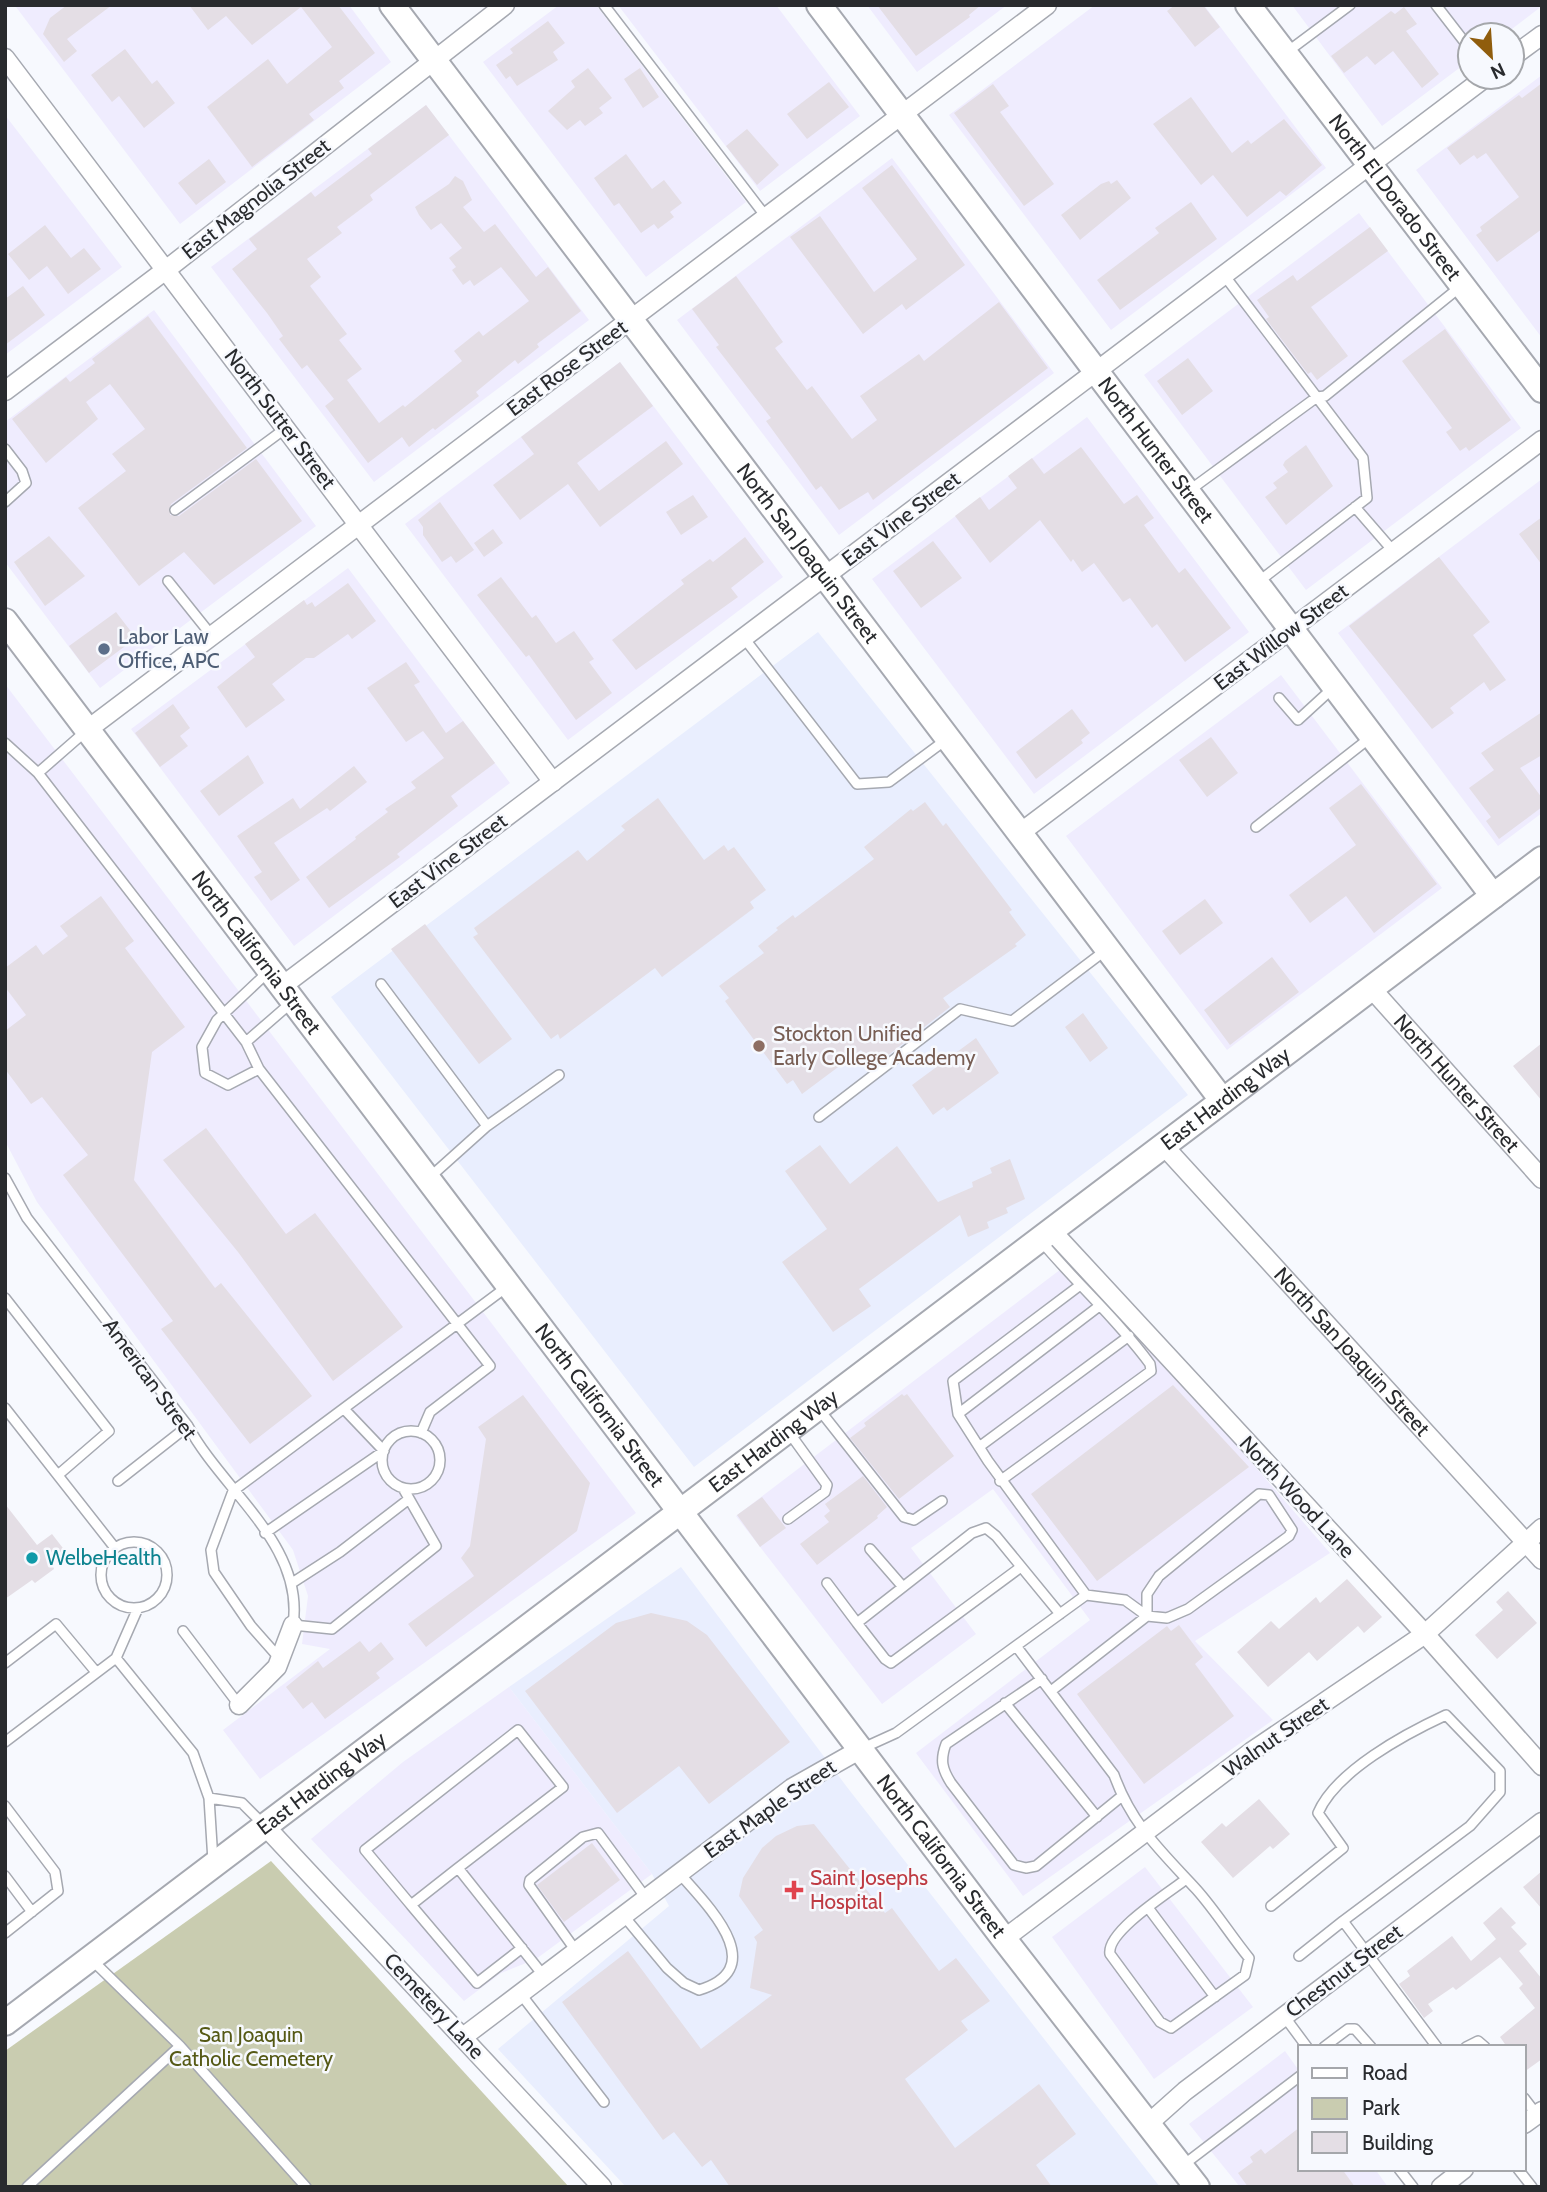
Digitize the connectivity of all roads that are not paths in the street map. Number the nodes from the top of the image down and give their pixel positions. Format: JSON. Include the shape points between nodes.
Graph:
{"nodes":[{"id":1,"x":392,"y":5,"type":"edge"},
{"id":2,"x":505,"y":5,"type":"edge"},
{"id":3,"x":604,"y":5,"type":"edge"},
{"id":4,"x":819,"y":5,"type":"edge"},
{"id":5,"x":1047,"y":5,"type":"edge"},
{"id":6,"x":1248,"y":5,"type":"edge"},
{"id":7,"x":1350,"y":5,"type":"edge"},
{"id":8,"x":1436,"y":5,"type":"edge"},
{"id":9,"x":1456,"y":31,"type":"edge"},
{"id":10,"x":1542,"y":35,"type":"edge"},
{"id":11,"x":1526,"y":47,"type":"edge"},
{"id":12,"x":1285,"y":54,"type":"junction"},
{"id":13,"x":5,"y":58,"type":"edge"},
{"id":14,"x":433,"y":59,"type":"junction"},
{"id":15,"x":1468,"y":91,"type":"edge"},
{"id":16,"x":902,"y":114,"type":"junction"},
{"id":17,"x":1369,"y":166,"type":"junction"},
{"id":18,"x":766,"y":218,"type":"junction"},
{"id":19,"x":167,"y":270,"type":"junction"},
{"id":20,"x":1224,"y":275,"type":"junction"},
{"id":21,"x":1461,"y":285,"type":"junction"},
{"id":22,"x":631,"y":320,"type":"junction"},
{"id":23,"x":1097,"y":371,"type":"junction"},
{"id":24,"x":1542,"y":390,"type":"edge"},
{"id":25,"x":5,"y":391,"type":"edge"},
{"id":26,"x":1317,"y":397,"type":"junction"},
{"id":27,"x":286,"y":428,"type":"junction"},
{"id":28,"x":1542,"y":440,"type":"edge"},
{"id":29,"x":5,"y":449,"type":"edge"},
{"id":30,"x":1188,"y":491,"type":"junction"},
{"id":31,"x":5,"y":502,"type":"edge"},
{"id":32,"x":1355,"y":507,"type":"junction"},
{"id":33,"x":175,"y":510,"type":"dead end"},
{"id":34,"x":359,"y":525,"type":"junction"},
{"id":35,"x":1394,"y":552,"type":"junction"},
{"id":36,"x":825,"y":576,"type":"junction"},
{"id":37,"x":168,"y":581,"type":"dead end"},
{"id":38,"x":1257,"y":583,"type":"junction"},
{"id":39,"x":5,"y":621,"type":"edge"},
{"id":40,"x":1292,"y":628,"type":"junction"},
{"id":41,"x":212,"y":636,"type":"junction"},
{"id":42,"x":744,"y":638,"type":"junction"},
{"id":43,"x":1335,"y":686,"type":"junction"},
{"id":44,"x":1279,"y":698,"type":"dead end"},
{"id":45,"x":87,"y":730,"type":"junction"},
{"id":46,"x":1372,"y":736,"type":"junction"},
{"id":47,"x":948,"y":738,"type":"junction"},
{"id":48,"x":5,"y":743,"type":"edge"},
{"id":49,"x":38,"y":773,"type":"junction"},
{"id":50,"x":554,"y":782,"type":"junction"},
{"id":51,"x":1256,"y":827,"type":"dead end"},
{"id":52,"x":1020,"y":833,"type":"junction"},
{"id":53,"x":1542,"y":859,"type":"edge"},
{"id":54,"x":1493,"y":896,"type":"junction"},
{"id":55,"x":1107,"y":949,"type":"junction"},
{"id":56,"x":381,"y":984,"type":"dead end"},
{"id":57,"x":281,"y":986,"type":"junction"},
{"id":58,"x":1371,"y":988,"type":"junction"},
{"id":59,"x":222,"y":1014,"type":"junction"},
{"id":60,"x":246,"y":1042,"type":"junction"},
{"id":61,"x":259,"y":1069,"type":"junction"},
{"id":62,"x":559,"y":1075,"type":"dead end"},
{"id":63,"x":1222,"y":1100,"type":"junction"},
{"id":64,"x":819,"y":1116,"type":"dead end"},
{"id":65,"x":487,"y":1126,"type":"junction"},
{"id":66,"x":1163,"y":1145,"type":"junction"},
{"id":67,"x":5,"y":1178,"type":"edge"},
{"id":68,"x":428,"y":1179,"type":"junction"},
{"id":69,"x":1542,"y":1179,"type":"edge"},
{"id":70,"x":1044,"y":1234,"type":"junction"},
{"id":71,"x":509,"y":1285,"type":"junction"},
{"id":72,"x":1079,"y":1286,"type":"junction"},
{"id":73,"x":5,"y":1298,"type":"edge"},
{"id":74,"x":1098,"y":1307,"type":"junction"},
{"id":75,"x":459,"y":1324,"type":"junction"},
{"id":76,"x":1129,"y":1336,"type":"junction"},
{"id":77,"x":816,"y":1407,"type":"junction"},
{"id":78,"x":5,"y":1408,"type":"edge"},
{"id":79,"x":344,"y":1409,"type":"junction"},
{"id":80,"x":958,"y":1414,"type":"junction"},
{"id":81,"x":188,"y":1426,"type":"junction"},
{"id":82,"x":787,"y":1429,"type":"junction"},
{"id":83,"x":421,"y":1433,"type":"junction"},
{"id":84,"x":979,"y":1447,"type":"junction"},
{"id":85,"x":384,"y":1451,"type":"junction"},
{"id":86,"x":58,"y":1475,"type":"junction"},
{"id":87,"x":118,"y":1481,"type":"dead end"},
{"id":88,"x":1000,"y":1481,"type":"junction"},
{"id":89,"x":402,"y":1488,"type":"junction"},
{"id":90,"x":233,"y":1491,"type":"junction"},
{"id":91,"x":409,"y":1499,"type":"junction"},
{"id":92,"x":942,"y":1501,"type":"dead end"},
{"id":93,"x":681,"y":1510,"type":"junction"},
{"id":94,"x":788,"y":1519,"type":"dead end"},
{"id":95,"x":1542,"y":1528,"type":"edge"},
{"id":96,"x":265,"y":1533,"type":"junction"},
{"id":97,"x":1526,"y":1542,"type":"junction"},
{"id":98,"x":115,"y":1548,"type":"junction"},
{"id":99,"x":870,"y":1549,"type":"dead end"},
{"id":100,"x":1542,"y":1560,"type":"edge"},
{"id":101,"x":1021,"y":1567,"type":"junction"},
{"id":102,"x":292,"y":1583,"type":"junction"},
{"id":103,"x":827,"y":1583,"type":"dead end"},
{"id":104,"x":903,"y":1587,"type":"junction"},
{"id":105,"x":1086,"y":1595,"type":"junction"},
{"id":106,"x":138,"y":1608,"type":"junction"},
{"id":107,"x":1060,"y":1614,"type":"junction"},
{"id":108,"x":1147,"y":1616,"type":"junction"},
{"id":109,"x":856,"y":1623,"type":"junction"},
{"id":110,"x":293,"y":1625,"type":"junction"},
{"id":111,"x":183,"y":1631,"type":"dead end"},
{"id":112,"x":1425,"y":1634,"type":"junction"},
{"id":113,"x":1016,"y":1646,"type":"junction"},
{"id":114,"x":116,"y":1658,"type":"junction"},
{"id":115,"x":281,"y":1660,"type":"junction"},
{"id":116,"x":5,"y":1663,"type":"edge"},
{"id":117,"x":96,"y":1672,"type":"junction"},
{"id":118,"x":1042,"y":1679,"type":"junction"},
{"id":119,"x":1051,"y":1691,"type":"junction"},
{"id":120,"x":1004,"y":1703,"type":"junction"},
{"id":121,"x":239,"y":1705,"type":"joint"},
{"id":122,"x":5,"y":1742,"type":"edge"},
{"id":123,"x":861,"y":1749,"type":"junction"},
{"id":124,"x":1542,"y":1766,"type":"edge"},
{"id":125,"x":1122,"y":1796,"type":"junction"},
{"id":126,"x":209,"y":1798,"type":"junction"},
{"id":127,"x":5,"y":1806,"type":"edge"},
{"id":128,"x":1097,"y":1817,"type":"junction"},
{"id":129,"x":1542,"y":1822,"type":"edge"},
{"id":130,"x":265,"y":1826,"type":"junction"},
{"id":131,"x":1143,"y":1833,"type":"junction"},
{"id":132,"x":213,"y":1864,"type":"junction"},
{"id":133,"x":458,"y":1868,"type":"junction"},
{"id":134,"x":679,"y":1873,"type":"junction"},
{"id":135,"x":5,"y":1876,"type":"edge"},
{"id":136,"x":1185,"y":1880,"type":"junction"},
{"id":137,"x":646,"y":1898,"type":"junction"},
{"id":138,"x":411,"y":1905,"type":"junction"},
{"id":139,"x":1271,"y":1906,"type":"dead end"},
{"id":140,"x":1149,"y":1909,"type":"junction"},
{"id":141,"x":32,"y":1912,"type":"junction"},
{"id":142,"x":623,"y":1915,"type":"junction"},
{"id":143,"x":1343,"y":1921,"type":"junction"},
{"id":144,"x":5,"y":1933,"type":"edge"},
{"id":145,"x":1004,"y":1939,"type":"junction"},
{"id":146,"x":522,"y":1948,"type":"junction"},
{"id":147,"x":576,"y":1951,"type":"junction"},
{"id":148,"x":1366,"y":1955,"type":"junction"},
{"id":149,"x":1299,"y":1956,"type":"dead end"},
{"id":150,"x":90,"y":1958,"type":"junction"},
{"id":151,"x":543,"y":1975,"type":"junction"},
{"id":152,"x":520,"y":1993,"type":"junction"},
{"id":153,"x":1215,"y":1997,"type":"junction"},
{"id":154,"x":1284,"y":2016,"type":"junction"},
{"id":155,"x":5,"y":2023,"type":"edge"},
{"id":156,"x":463,"y":2037,"type":"junction"},
{"id":157,"x":1306,"y":2045,"type":"edge"},
{"id":158,"x":1327,"y":2045,"type":"edge"},
{"id":159,"x":1369,"y":2045,"type":"edge"},
{"id":160,"x":1435,"y":2045,"type":"edge"},
{"id":161,"x":180,"y":2046,"type":"junction"},
{"id":162,"x":1298,"y":2078,"type":"edge"},
{"id":163,"x":604,"y":2102,"type":"dead end"},
{"id":164,"x":1148,"y":2124,"type":"junction"},
{"id":165,"x":1181,"y":2166,"type":"junction"},
{"id":166,"x":1401,"y":2171,"type":"edge"},
{"id":167,"x":1461,"y":2171,"type":"edge"},
{"id":168,"x":1520,"y":2171,"type":"edge"},
{"id":169,"x":27,"y":2187,"type":"edge"},
{"id":170,"x":306,"y":2187,"type":"edge"},
{"id":171,"x":602,"y":2187,"type":"edge"},
{"id":172,"x":1197,"y":2187,"type":"edge"},
{"id":173,"x":1413,"y":2187,"type":"edge"},
{"id":174,"x":1441,"y":2187,"type":"edge"},
{"id":175,"x":1532,"y":2187,"type":"edge"}],
"edges":[{"from":1,"to":14,"type":"street","name":"North San Joaquin Street"},
{"from":2,"to":14,"type":"street","name":"East Magnolia Street"},
{"from":3,"to":18,"type":"lane"},
{"from":4,"to":16,"type":"street","name":"North Hunter Street"},
{"from":5,"to":16,"type":"street","name":"East Rose Street"},
{"from":6,"to":12,"type":"street","name":"North El Dorado Street"},
{"from":7,"to":12,"type":"lane"},
{"from":8,"to":9,"type":"lane"},
{"from":10,"to":11,"type":"street"},
{"from":12,"to":17,"type":"street","name":"North El Dorado Street"},
{"from":13,"to":19,"type":"street","name":"North Sutter Street"},
{"from":14,"to":19,"type":"street","name":"East Magnolia Street"},
{"from":14,"to":22,"type":"street","name":"North San Joaquin Street"},
{"from":15,"to":17,"type":"street","name":"East Vine Street"},
{"from":16,"to":18,"type":"street","name":"East Rose Street"},
{"from":16,"to":23,"type":"street","name":"North Hunter Street"},
{"from":17,"to":20,"type":"street","name":"East Vine Street"},
{"from":17,"to":21,"type":"street","name":"North El Dorado Street"},
{"from":18,"to":22,"type":"street","name":"East Rose Street"},
{"from":19,"to":25,"type":"street","name":"East Magnolia Street"},
{"from":19,"to":27,"type":"street","name":"North Sutter Street"},
{"from":20,"to":23,"type":"street","name":"East Vine Street"},
{"from":20,"to":26,"type":"lane"},
{"from":21,"to":24,"type":"street","name":"North El Dorado Street"},
{"from":21,"to":26,"type":"lane","via":[[1325,396]]},
{"from":22,"to":34,"type":"street","name":"East Rose Street"},
{"from":22,"to":36,"type":"street","name":"North San Joaquin Street"},
{"from":23,"to":30,"type":"street","name":"North Hunter Street"},
{"from":23,"to":36,"type":"street","name":"East Vine Street"},
{"from":26,"to":30,"type":"lane"},
{"from":26,"to":32,"type":"lane","via":[[1363,458],[1367,498]]},
{"from":27,"to":33,"type":"lane"},
{"from":27,"to":34,"type":"street","name":"North Sutter Street"},
{"from":28,"to":35,"type":"street","name":"East Willow Street"},
{"from":29,"to":31,"type":"lane","via":[[26,483]]},
{"from":30,"to":38,"type":"street","name":"North Hunter Street"},
{"from":32,"to":35,"type":"lane"},
{"from":32,"to":38,"type":"lane"},
{"from":34,"to":41,"type":"street","name":"East Rose Street"},
{"from":34,"to":50,"type":"street","name":"North Sutter Street"},
{"from":35,"to":40,"type":"street","name":"East Willow Street"},
{"from":36,"to":42,"type":"street","name":"East Vine Street"},
{"from":36,"to":47,"type":"street","name":"North San Joaquin Street"},
{"from":37,"to":41,"type":"lane"},
{"from":38,"to":40,"type":"street","name":"North Hunter Street"},
{"from":39,"to":45,"type":"street","name":"North California Street"},
{"from":40,"to":43,"type":"street","name":"North Hunter Street"},
{"from":40,"to":52,"type":"street","name":"East Willow Street"},
{"from":41,"to":45,"type":"street","name":"East Rose Street"},
{"from":42,"to":47,"type":"lane","via":[[857,784],[889,782]]},
{"from":42,"to":50,"type":"street","name":"East Vine Street"},
{"from":43,"to":44,"type":"lane","via":[[1298,720]]},
{"from":43,"to":46,"type":"street","name":"North Hunter Street"},
{"from":45,"to":49,"type":"lane"},
{"from":45,"to":57,"type":"street","name":"North California Street"},
{"from":46,"to":51,"type":"lane"},
{"from":46,"to":54,"type":"street","name":"North Hunter Street"},
{"from":47,"to":52,"type":"street","name":"North San Joaquin Street"},
{"from":48,"to":49,"type":"lane"},
{"from":49,"to":59,"type":"lane"},
{"from":50,"to":57,"type":"street","name":"East Vine Street"},
{"from":52,"to":55,"type":"street","name":"North San Joaquin Street"},
{"from":53,"to":54,"type":"street","name":"East Harding Way"},
{"from":54,"to":58,"type":"street","name":"East Harding Way"},
{"from":55,"to":63,"type":"street","name":"North San Joaquin Street"},
{"from":55,"to":64,"type":"lane","via":[[1012,1021],[960,1009]]},
{"from":56,"to":65,"type":"lane"},
{"from":57,"to":59,"type":"lane"},
{"from":57,"to":60,"type":"lane"},
{"from":57,"to":68,"type":"street","name":"North California Street"},
{"from":58,"to":63,"type":"street","name":"East Harding Way"},
{"from":58,"to":69,"type":"street","name":"North Hunter Street"},
{"from":59,"to":60,"type":"lane"},
{"from":59,"to":61,"type":"lane","via":[[202,1047],[205,1073],[228,1085]]},
{"from":60,"to":61,"type":"lane"},
{"from":61,"to":75,"type":"lane"},
{"from":62,"to":65,"type":"lane"},
{"from":63,"to":66,"type":"street","name":"East Harding Way"},
{"from":65,"to":68,"type":"lane"},
{"from":66,"to":70,"type":"street","name":"East Harding Way"},
{"from":66,"to":97,"type":"street","name":"North San Joaquin Street"},
{"from":67,"to":81,"type":"lane","name":"American Street","via":[[27,1218]]},
{"from":68,"to":71,"type":"street","name":"North California Street"},
{"from":70,"to":72,"type":"lane"},
{"from":70,"to":77,"type":"street","name":"East Harding Way"},
{"from":70,"to":112,"type":"street","name":"North Wood Lane"},
{"from":71,"to":75,"type":"lane"},
{"from":71,"to":93,"type":"street","name":"North California Street"},
{"from":72,"to":74,"type":"lane"},
{"from":72,"to":80,"type":"lane","via":[[953,1381]]},
{"from":73,"to":86,"type":"lane","via":[[109,1431]]},
{"from":74,"to":76,"type":"lane","via":[[1114,1317]]},
{"from":74,"to":80,"type":"lane"},
{"from":75,"to":79,"type":"lane"},
{"from":75,"to":83,"type":"lane","via":[[490,1366],[430,1412]]},
{"from":76,"to":84,"type":"lane"},
{"from":76,"to":88,"type":"lane","via":[[1151,1371]]},
{"from":77,"to":82,"type":"street","name":"East Harding Way"},
{"from":77,"to":92,"type":"lane","via":[[904,1517],[914,1521]]},
{"from":78,"to":86,"type":"lane"},
{"from":79,"to":85,"type":"lane"},
{"from":79,"to":90,"type":"lane"},
{"from":80,"to":84,"type":"lane"},
{"from":81,"to":87,"type":"lane"},
{"from":81,"to":90,"type":"lane","name":"American Street"},
{"from":82,"to":93,"type":"street","name":"East Harding Way"},
{"from":82,"to":94,"type":"lane","via":[[827,1485],[825,1492]]},
{"from":83,"to":85,"type":"lane","via":[[403,1432]]},
{"from":83,"to":89,"type":"lane","via":[[439,1453],[437,1473],[422,1486]]},
{"from":84,"to":88,"type":"lane"},
{"from":85,"to":89,"type":"lane","via":[[383,1469]]},
{"from":85,"to":96,"type":"lane"},
{"from":86,"to":98,"type":"lane"},
{"from":88,"to":105,"type":"lane"},
{"from":89,"to":91,"type":"lane"},
{"from":90,"to":96,"type":"lane","name":"American Street"},
{"from":90,"to":115,"type":"lane","via":[[211,1550],[214,1572]]},
{"from":91,"to":102,"type":"lane"},
{"from":91,"to":110,"type":"lane","via":[[436,1546],[332,1629]]},
{"from":93,"to":123,"type":"street","name":"North California Street"},
{"from":93,"to":130,"type":"street","name":"East Harding Way"},
{"from":95,"to":97,"type":"street","name":"Walnut Street"},
{"from":96,"to":102,"type":"lane","name":"American Street","via":[[286,1564]]},
{"from":97,"to":100,"type":"street","name":"North San Joaquin Street"},
{"from":97,"to":112,"type":"street","name":"Walnut Street"},
{"from":98,"to":106,"type":"lane","via":[[102,1566],[103,1588],[117,1604]]},
{"from":98,"to":106,"type":"lane","via":[[136,1541],[147,1543],[164,1558],[168,1580],[164,1590],[158,1599]]},
{"from":99,"to":104,"type":"lane"},
{"from":101,"to":104,"type":"lane","via":[[986,1528],[972,1532]]},
{"from":101,"to":107,"type":"lane"},
{"from":101,"to":109,"type":"lane","via":[[891,1663]]},
{"from":102,"to":110,"type":"lane","name":"American Street"},
{"from":103,"to":109,"type":"lane"},
{"from":104,"to":109,"type":"lane"},
{"from":105,"to":107,"type":"lane","name":"East Maple Street"},
{"from":105,"to":108,"type":"lane","via":[[1125,1600]]},
{"from":106,"to":114,"type":"lane"},
{"from":107,"to":113,"type":"lane","name":"East Maple Street"},
{"from":108,"to":108,"type":"lane","via":[[1147,1594],[1159,1576],[1259,1494],[1269,1495],[1292,1525],[1289,1536],[1188,1609],[1167,1618]]},
{"from":108,"to":119,"type":"lane"},
{"from":110,"to":115,"type":"street"},
{"from":111,"to":121,"type":"lane"},
{"from":112,"to":124,"type":"street","name":"North Wood Lane"},
{"from":112,"to":131,"type":"street","name":"Walnut Street","via":[[1251,1752]]},
{"from":113,"to":118,"type":"lane"},
{"from":113,"to":123,"type":"lane","name":"East Maple Street","via":[[896,1733]]},
{"from":114,"to":117,"type":"lane"},
{"from":114,"to":126,"type":"lane","via":[[193,1753]]},
{"from":115,"to":121,"type":"street","via":[[269,1678]]},
{"from":116,"to":117,"type":"lane","via":[[56,1624]]},
{"from":117,"to":122,"type":"lane"},
{"from":118,"to":119,"type":"lane"},
{"from":118,"to":120,"type":"lane"},
{"from":119,"to":125,"type":"lane","via":[[1114,1775]]},
{"from":120,"to":128,"type":"lane"},
{"from":120,"to":128,"type":"lane","via":[[946,1744],[941,1758],[951,1783],[1014,1865],[1036,1866]]},
{"from":123,"to":134,"type":"street","name":"East Maple Street","via":[[792,1788]]},
{"from":123,"to":145,"type":"street","name":"North California Street"},
{"from":125,"to":128,"type":"lane"},
{"from":125,"to":131,"type":"lane"},
{"from":126,"to":130,"type":"lane","via":[[242,1803]]},
{"from":126,"to":132,"type":"lane"},
{"from":127,"to":141,"type":"lane","via":[[55,1872],[58,1891]]},
{"from":129,"to":148,"type":"street","name":"Chestnut Street"},
{"from":130,"to":132,"type":"street","name":"East Harding Way"},
{"from":130,"to":156,"type":"street","name":"Cemetery Lane"},
{"from":131,"to":136,"type":"lane"},
{"from":131,"to":145,"type":"street","name":"Walnut Street"},
{"from":132,"to":150,"type":"street","name":"East Harding Way"},
{"from":133,"to":138,"type":"lane"},
{"from":133,"to":138,"type":"lane","via":[[563,1787],[518,1730],[365,1850]]},
{"from":133,"to":146,"type":"lane"},
{"from":134,"to":137,"type":"street","name":"East Maple Street"},
{"from":134,"to":142,"type":"lane","via":[[730,1938],[733,1959],[726,1976],[714,1985],[698,1990],[684,1983]]},
{"from":135,"to":141,"type":"lane"},
{"from":136,"to":140,"type":"lane"},
{"from":136,"to":153,"type":"lane","via":[[1249,1958],[1245,1975]]},
{"from":137,"to":142,"type":"street","name":"East Maple Street"},
{"from":137,"to":147,"type":"lane","via":[[598,1833],[583,1837],[529,1885]]},
{"from":138,"to":146,"type":"lane","via":[[477,1983]]},
{"from":139,"to":143,"type":"lane","via":[[1343,1848],[1318,1813],[1325,1796],[1388,1744],[1446,1715],[1500,1771],[1500,1792],[1470,1826]]},
{"from":140,"to":153,"type":"lane"},
{"from":140,"to":153,"type":"lane","via":[[1116,1934],[1109,1948],[1160,2022],[1178,2026]]},
{"from":141,"to":144,"type":"lane"},
{"from":142,"to":147,"type":"street","name":"East Maple Street"},
{"from":143,"to":148,"type":"lane"},
{"from":143,"to":149,"type":"lane"},
{"from":145,"to":164,"type":"street","name":"North California Street"},
{"from":146,"to":151,"type":"lane"},
{"from":147,"to":151,"type":"street","name":"East Maple Street"},
{"from":148,"to":154,"type":"street","name":"Chestnut Street"},
{"from":148,"to":160,"type":"lane"},
{"from":150,"to":155,"type":"street","name":"East Harding Way"},
{"from":150,"to":161,"type":"lane"},
{"from":151,"to":152,"type":"street","name":"East Maple Street"},
{"from":152,"to":156,"type":"street","name":"East Maple Street"},
{"from":152,"to":163,"type":"lane"},
{"from":154,"to":157,"type":"lane"},
{"from":154,"to":164,"type":"street","name":"Chestnut Street"},
{"from":156,"to":171,"type":"street","name":"Cemetery Lane"},
{"from":158,"to":159,"type":"lane","via":[[1355,2029]]},
{"from":161,"to":169,"type":"lane"},
{"from":161,"to":170,"type":"lane"},
{"from":162,"to":165,"type":"lane"},
{"from":164,"to":165,"type":"street","name":"North California Street"},
{"from":165,"to":172,"type":"street","name":"North California Street"},
{"from":166,"to":173,"type":"lane"},
{"from":167,"to":174,"type":"street"},
{"from":168,"to":175,"type":"lane"}]}
